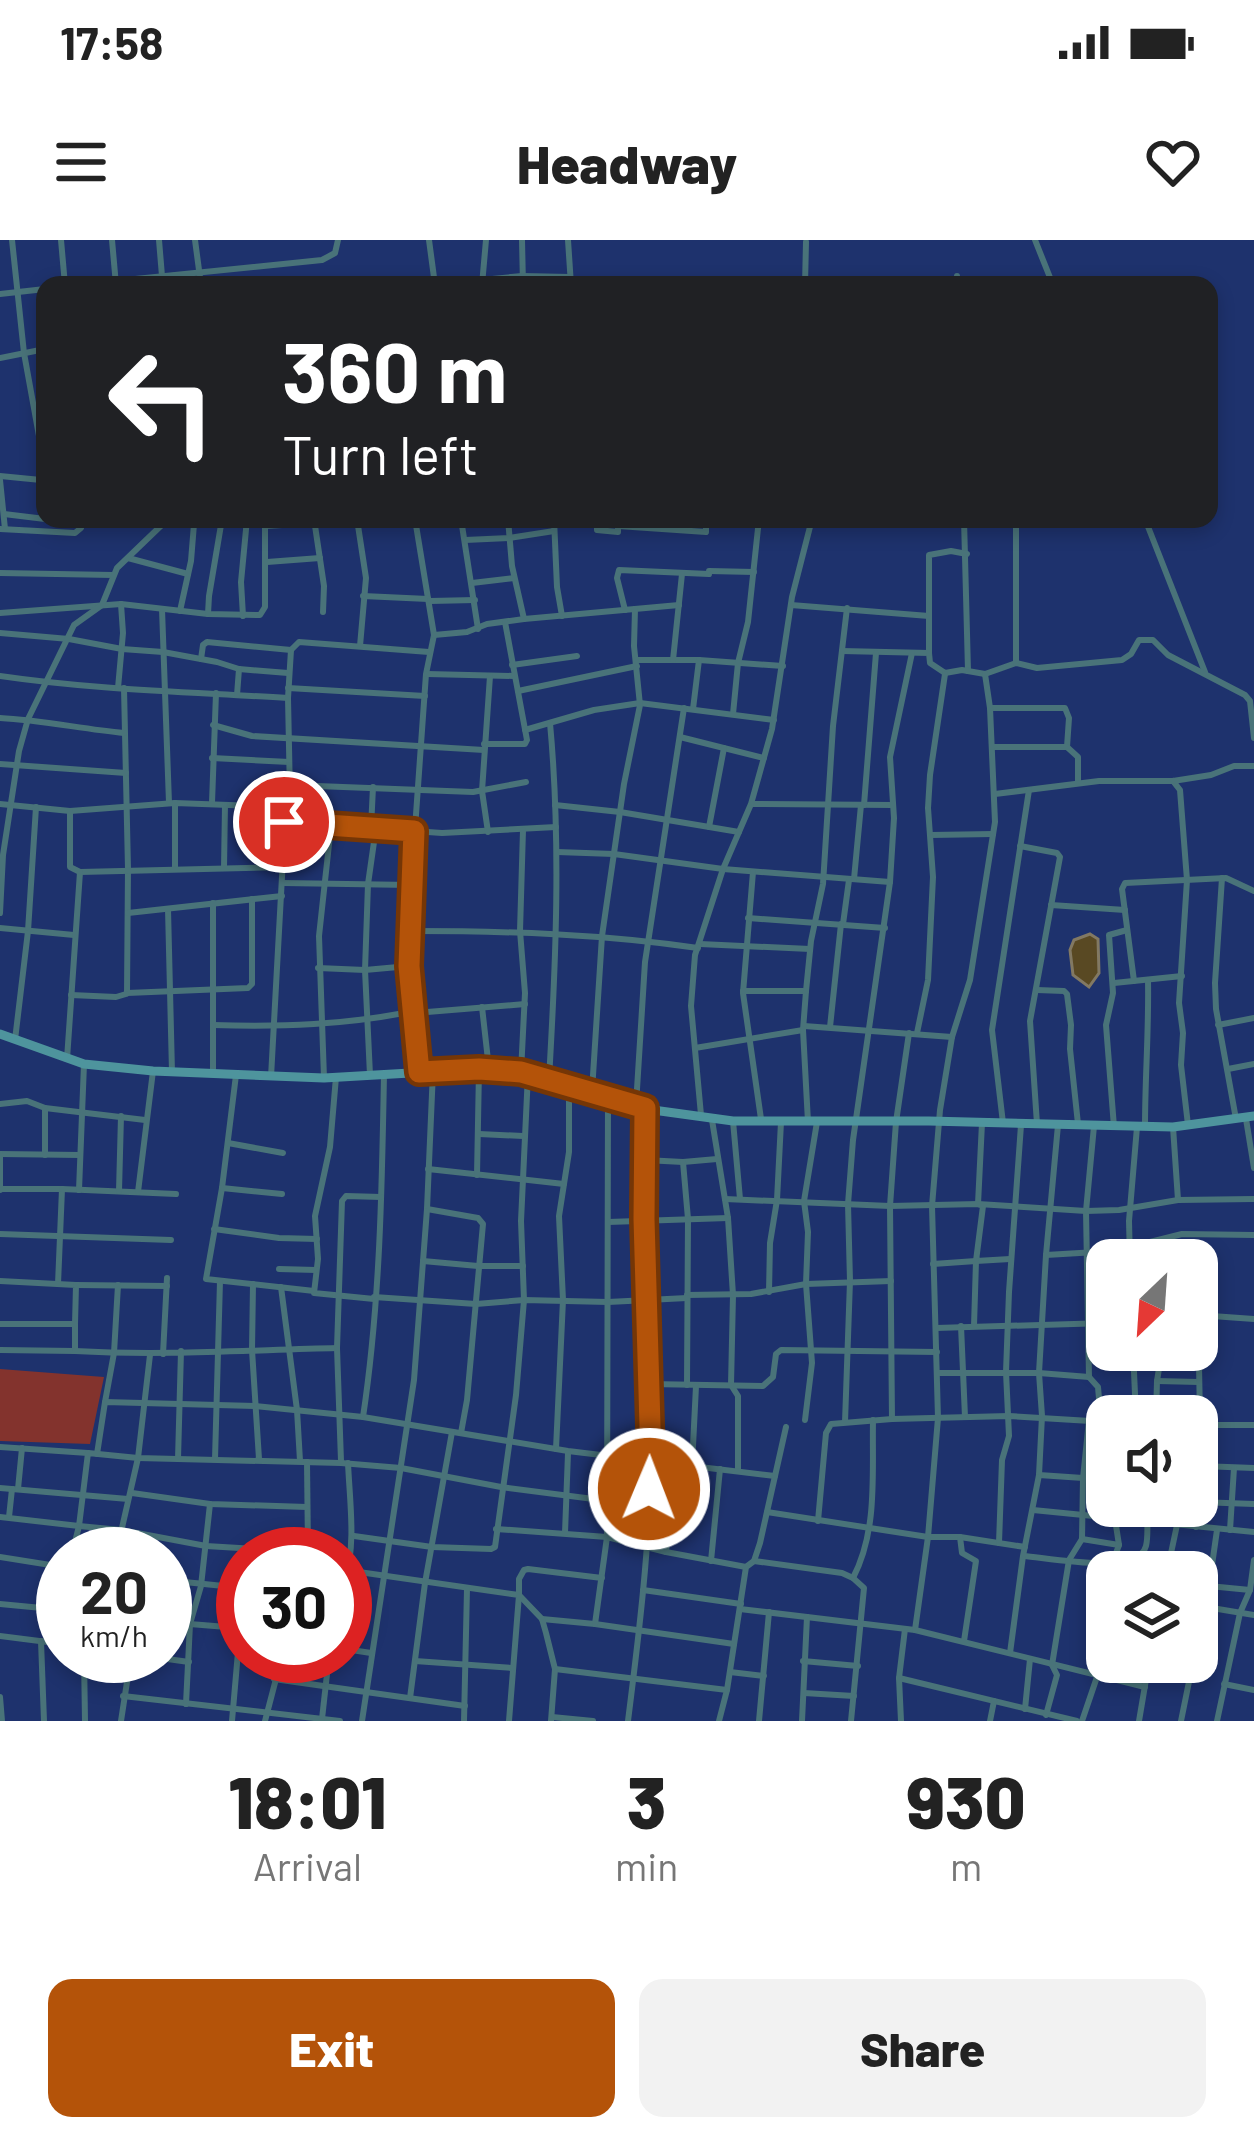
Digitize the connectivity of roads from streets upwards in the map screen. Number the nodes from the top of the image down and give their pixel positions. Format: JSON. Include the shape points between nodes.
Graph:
{"nodes":[{"id":1,"x":12,"y":240,"type":"edge"},
{"id":2,"x":62,"y":240,"type":"edge"},
{"id":3,"x":112,"y":240,"type":"edge"},
{"id":4,"x":159,"y":240,"type":"edge"},
{"id":5,"x":195,"y":240,"type":"edge"},
{"id":6,"x":338,"y":240,"type":"edge"},
{"id":7,"x":429,"y":240,"type":"edge"},
{"id":8,"x":486,"y":240,"type":"edge"},
{"id":9,"x":522,"y":240,"type":"edge"},
{"id":10,"x":568,"y":240,"type":"edge"},
{"id":11,"x":1035,"y":240,"type":"edge"},
{"id":12,"x":806,"y":242,"type":"edge"},
{"id":13,"x":200,"y":272,"type":"junction"},
{"id":14,"x":64,"y":276,"type":"edge"},
{"id":15,"x":115,"y":276,"type":"edge"},
{"id":16,"x":162,"y":276,"type":"joint"},
{"id":17,"x":200,"y":276,"type":"edge"},
{"id":18,"x":433,"y":276,"type":"edge"},
{"id":19,"x":483,"y":276,"type":"edge"},
{"id":20,"x":522,"y":276,"type":"edge"},
{"id":21,"x":571,"y":276,"type":"edge"},
{"id":22,"x":805,"y":276,"type":"edge"},
{"id":23,"x":1049,"y":276,"type":"edge"},
{"id":24,"x":36,"y":290,"type":"edge"},
{"id":25,"x":16,"y":292,"type":"junction"},
{"id":26,"x":0,"y":294,"type":"edge"},
{"id":27,"x":36,"y":351,"type":"edge"},
{"id":28,"x":24,"y":353,"type":"junction"},
{"id":29,"x":0,"y":358,"type":"edge"},
{"id":30,"x":36,"y":419,"type":"edge"},
{"id":31,"x":0,"y":478,"type":"edge"},
{"id":32,"x":36,"y":480,"type":"edge"},
{"id":33,"x":4,"y":514,"type":"junction"},
{"id":34,"x":36,"y":518,"type":"edge"},
{"id":35,"x":82,"y":528,"type":"edge"},
{"id":36,"x":159,"y":528,"type":"edge"},
{"id":37,"x":194,"y":528,"type":"edge"},
{"id":38,"x":221,"y":528,"type":"edge"},
{"id":39,"x":246,"y":528,"type":"edge"},
{"id":40,"x":266,"y":528,"type":"edge"},
{"id":41,"x":315,"y":528,"type":"edge"},
{"id":42,"x":358,"y":528,"type":"edge"},
{"id":43,"x":417,"y":528,"type":"edge"},
{"id":44,"x":463,"y":528,"type":"edge"},
{"id":45,"x":508,"y":528,"type":"edge"},
{"id":46,"x":554,"y":528,"type":"edge"},
{"id":47,"x":647,"y":528,"type":"edge"},
{"id":48,"x":706,"y":528,"type":"edge"},
{"id":49,"x":758,"y":528,"type":"edge"},
{"id":50,"x":810,"y":528,"type":"edge"},
{"id":51,"x":965,"y":528,"type":"edge"},
{"id":52,"x":1016,"y":528,"type":"edge"},
{"id":53,"x":1149,"y":528,"type":"edge"},
{"id":54,"x":2,"y":529,"type":"edge"},
{"id":55,"x":554,"y":532,"type":"junction"},
{"id":56,"x":509,"y":538,"type":"junction"},
{"id":57,"x":465,"y":540,"type":"junction"},
{"id":58,"x":967,"y":554,"type":"junction"},
{"id":59,"x":128,"y":558,"type":"junction"},
{"id":60,"x":320,"y":558,"type":"junction"},
{"id":61,"x":267,"y":562,"type":"junction"},
{"id":62,"x":754,"y":572,"type":"junction"},
{"id":63,"x":0,"y":573,"type":"edge"},
{"id":64,"x":188,"y":574,"type":"junction"},
{"id":65,"x":682,"y":574,"type":"junction"},
{"id":66,"x":113,"y":575,"type":"junction"},
{"id":67,"x":514,"y":578,"type":"junction"},
{"id":68,"x":472,"y":584,"type":"junction"},
{"id":69,"x":363,"y":596,"type":"junction"},
{"id":70,"x":428,"y":600,"type":"junction"},
{"id":71,"x":475,"y":600,"type":"junction"},
{"id":72,"x":121,"y":604,"type":"junction"},
{"id":73,"x":102,"y":605,"type":"junction"},
{"id":74,"x":679,"y":605,"type":"junction"},
{"id":75,"x":791,"y":605,"type":"junction"},
{"id":76,"x":848,"y":608,"type":"junction"},
{"id":77,"x":162,"y":609,"type":"junction"},
{"id":78,"x":635,"y":609,"type":"junction"},
{"id":79,"x":625,"y":610,"type":"junction"},
{"id":80,"x":180,"y":611,"type":"junction"},
{"id":81,"x":323,"y":612,"type":"dead end"},
{"id":82,"x":0,"y":613,"type":"edge"},
{"id":83,"x":208,"y":614,"type":"junction"},
{"id":84,"x":243,"y":616,"type":"junction"},
{"id":85,"x":562,"y":616,"type":"junction"},
{"id":86,"x":929,"y":616,"type":"junction"},
{"id":87,"x":524,"y":619,"type":"junction"},
{"id":88,"x":505,"y":622,"type":"junction"},
{"id":89,"x":478,"y":629,"type":"junction"},
{"id":90,"x":0,"y":633,"type":"edge"},
{"id":91,"x":434,"y":635,"type":"junction"},
{"id":92,"x":69,"y":638,"type":"junction"},
{"id":93,"x":360,"y":647,"type":"junction"},
{"id":94,"x":122,"y":649,"type":"junction"},
{"id":95,"x":291,"y":650,"type":"junction"},
{"id":96,"x":842,"y":651,"type":"junction"},
{"id":97,"x":163,"y":652,"type":"junction"},
{"id":98,"x":430,"y":652,"type":"junction"},
{"id":99,"x":876,"y":652,"type":"junction"},
{"id":100,"x":912,"y":653,"type":"junction"},
{"id":101,"x":929,"y":653,"type":"junction"},
{"id":102,"x":577,"y":656,"type":"dead end"},
{"id":103,"x":201,"y":659,"type":"junction"},
{"id":104,"x":673,"y":660,"type":"junction"},
{"id":105,"x":699,"y":660,"type":"junction"},
{"id":106,"x":637,"y":663,"type":"junction"},
{"id":107,"x":738,"y":663,"type":"junction"},
{"id":108,"x":1016,"y":663,"type":"junction"},
{"id":109,"x":512,"y":664,"type":"junction"},
{"id":110,"x":783,"y":666,"type":"junction"},
{"id":111,"x":239,"y":669,"type":"junction"},
{"id":112,"x":968,"y":671,"type":"junction"},
{"id":113,"x":288,"y":673,"type":"junction"},
{"id":114,"x":945,"y":673,"type":"junction"},
{"id":115,"x":426,"y":674,"type":"junction"},
{"id":116,"x":985,"y":674,"type":"junction"},
{"id":117,"x":1206,"y":675,"type":"junction"},
{"id":118,"x":0,"y":676,"type":"edge"},
{"id":119,"x":490,"y":676,"type":"junction"},
{"id":120,"x":514,"y":676,"type":"junction"},
{"id":121,"x":46,"y":683,"type":"junction"},
{"id":122,"x":121,"y":688,"type":"junction"},
{"id":123,"x":288,"y":688,"type":"junction"},
{"id":124,"x":164,"y":690,"type":"junction"},
{"id":125,"x":518,"y":691,"type":"junction"},
{"id":126,"x":216,"y":692,"type":"junction"},
{"id":127,"x":237,"y":694,"type":"junction"},
{"id":128,"x":425,"y":696,"type":"junction"},
{"id":129,"x":287,"y":698,"type":"junction"},
{"id":130,"x":640,"y":703,"type":"junction"},
{"id":131,"x":990,"y":708,"type":"junction"},
{"id":132,"x":688,"y":709,"type":"junction"},
{"id":133,"x":733,"y":714,"type":"junction"},
{"id":134,"x":0,"y":718,"type":"edge"},
{"id":135,"x":28,"y":719,"type":"junction"},
{"id":136,"x":774,"y":720,"type":"junction"},
{"id":137,"x":550,"y":723,"type":"junction"},
{"id":138,"x":213,"y":724,"type":"junction"},
{"id":139,"x":525,"y":730,"type":"junction"},
{"id":140,"x":124,"y":733,"type":"junction"},
{"id":141,"x":679,"y":736,"type":"junction"},
{"id":142,"x":290,"y":737,"type":"junction"},
{"id":143,"x":1254,"y":738,"type":"edge"},
{"id":144,"x":422,"y":745,"type":"junction"},
{"id":145,"x":484,"y":747,"type":"junction"},
{"id":146,"x":724,"y":747,"type":"junction"},
{"id":147,"x":992,"y":747,"type":"junction"},
{"id":148,"x":1067,"y":747,"type":"junction"},
{"id":149,"x":212,"y":758,"type":"junction"},
{"id":150,"x":764,"y":758,"type":"junction"},
{"id":151,"x":289,"y":762,"type":"junction"},
{"id":152,"x":0,"y":764,"type":"edge"},
{"id":153,"x":18,"y":765,"type":"junction"},
{"id":154,"x":1254,"y":766,"type":"edge"},
{"id":155,"x":126,"y":773,"type":"junction"},
{"id":156,"x":1173,"y":781,"type":"junction"},
{"id":157,"x":526,"y":782,"type":"dead end"},
{"id":158,"x":1078,"y":784,"type":"junction"},
{"id":159,"x":290,"y":785,"type":"junction"},
{"id":160,"x":373,"y":787,"type":"junction"},
{"id":161,"x":417,"y":789,"type":"junction"},
{"id":162,"x":1029,"y":790,"type":"junction"},
{"id":163,"x":482,"y":791,"type":"junction"},
{"id":164,"x":995,"y":794,"type":"junction"},
{"id":165,"x":172,"y":803,"type":"junction"},
{"id":166,"x":212,"y":803,"type":"junction"},
{"id":167,"x":0,"y":804,"type":"edge"},
{"id":168,"x":11,"y":804,"type":"junction"},
{"id":169,"x":225,"y":804,"type":"junction"},
{"id":170,"x":752,"y":804,"type":"junction"},
{"id":171,"x":555,"y":805,"type":"junction"},
{"id":172,"x":863,"y":805,"type":"junction"},
{"id":173,"x":893,"y":805,"type":"junction"},
{"id":174,"x":829,"y":806,"type":"junction"},
{"id":175,"x":36,"y":807,"type":"junction"},
{"id":176,"x":127,"y":807,"type":"junction"},
{"id":177,"x":286,"y":807,"type":"junction"},
{"id":178,"x":70,"y":811,"type":"junction"},
{"id":179,"x":620,"y":812,"type":"junction"},
{"id":180,"x":667,"y":819,"type":"junction"},
{"id":181,"x":284,"y":822,"type":"junction"},
{"id":182,"x":332,"y":826,"type":"junction"},
{"id":183,"x":556,"y":827,"type":"junction"},
{"id":184,"x":709,"y":827,"type":"junction"},
{"id":185,"x":373,"y":828,"type":"junction"},
{"id":186,"x":523,"y":830,"type":"junction"},
{"id":187,"x":414,"y":831,"type":"junction"},
{"id":188,"x":488,"y":832,"type":"junction"},
{"id":189,"x":739,"y":832,"type":"junction"},
{"id":190,"x":993,"y":834,"type":"junction"},
{"id":191,"x":929,"y":835,"type":"junction"},
{"id":192,"x":1020,"y":846,"type":"junction"},
{"id":193,"x":557,"y":852,"type":"junction"},
{"id":194,"x":614,"y":854,"type":"junction"},
{"id":195,"x":661,"y":860,"type":"junction"},
{"id":196,"x":284,"y":867,"type":"junction"},
{"id":197,"x":175,"y":868,"type":"junction"},
{"id":198,"x":224,"y":868,"type":"junction"},
{"id":199,"x":128,"y":869,"type":"junction"},
{"id":200,"x":723,"y":869,"type":"junction"},
{"id":201,"x":80,"y":872,"type":"junction"},
{"id":202,"x":753,"y":872,"type":"junction"},
{"id":203,"x":824,"y":876,"type":"junction"},
{"id":204,"x":1222,"y":878,"type":"junction"},
{"id":205,"x":851,"y":879,"type":"junction"},
{"id":206,"x":1187,"y":880,"type":"junction"},
{"id":207,"x":890,"y":882,"type":"junction"},
{"id":208,"x":283,"y":884,"type":"junction"},
{"id":209,"x":323,"y":884,"type":"junction"},
{"id":210,"x":368,"y":884,"type":"junction"},
{"id":211,"x":411,"y":885,"type":"junction"},
{"id":212,"x":1254,"y":891,"type":"edge"},
{"id":213,"x":282,"y":896,"type":"junction"},
{"id":214,"x":252,"y":899,"type":"junction"},
{"id":215,"x":213,"y":903,"type":"junction"},
{"id":216,"x":1050,"y":905,"type":"junction"},
{"id":217,"x":168,"y":909,"type":"junction"},
{"id":218,"x":1125,"y":910,"type":"junction"},
{"id":219,"x":0,"y":913,"type":"edge"},
{"id":220,"x":128,"y":913,"type":"junction"},
{"id":221,"x":748,"y":918,"type":"junction"},
{"id":222,"x":815,"y":922,"type":"junction"},
{"id":223,"x":842,"y":924,"type":"junction"},
{"id":224,"x":0,"y":928,"type":"edge"},
{"id":225,"x":885,"y":928,"type":"junction"},
{"id":226,"x":1128,"y":930,"type":"junction"},
{"id":227,"x":28,"y":931,"type":"junction"},
{"id":228,"x":411,"y":931,"type":"junction"},
{"id":229,"x":520,"y":931,"type":"junction"},
{"id":230,"x":555,"y":933,"type":"junction"},
{"id":231,"x":74,"y":935,"type":"junction"},
{"id":232,"x":602,"y":936,"type":"junction"},
{"id":233,"x":648,"y":941,"type":"junction"},
{"id":234,"x":698,"y":946,"type":"junction"},
{"id":235,"x":745,"y":947,"type":"junction"},
{"id":236,"x":810,"y":949,"type":"junction"},
{"id":237,"x":409,"y":966,"type":"junction"},
{"id":238,"x":319,"y":968,"type":"junction"},
{"id":239,"x":365,"y":970,"type":"junction"},
{"id":240,"x":1182,"y":976,"type":"junction"},
{"id":241,"x":1148,"y":980,"type":"junction"},
{"id":242,"x":1134,"y":981,"type":"junction"},
{"id":243,"x":1113,"y":982,"type":"junction"},
{"id":244,"x":1037,"y":990,"type":"junction"},
{"id":245,"x":170,"y":991,"type":"junction"},
{"id":246,"x":212,"y":991,"type":"junction"},
{"id":247,"x":806,"y":991,"type":"junction"},
{"id":248,"x":743,"y":992,"type":"junction"},
{"id":249,"x":127,"y":993,"type":"junction"},
{"id":250,"x":71,"y":995,"type":"junction"},
{"id":251,"x":525,"y":1004,"type":"junction"},
{"id":252,"x":482,"y":1006,"type":"junction"},
{"id":253,"x":414,"y":1012,"type":"junction"},
{"id":254,"x":1254,"y":1018,"type":"edge"},
{"id":255,"x":369,"y":1020,"type":"junction"},
{"id":256,"x":321,"y":1023,"type":"junction"},
{"id":257,"x":213,"y":1025,"type":"junction"},
{"id":258,"x":1218,"y":1025,"type":"junction"},
{"id":259,"x":272,"y":1027,"type":"junction"},
{"id":260,"x":804,"y":1028,"type":"junction"},
{"id":261,"x":830,"y":1028,"type":"junction"},
{"id":262,"x":869,"y":1031,"type":"junction"},
{"id":263,"x":913,"y":1033,"type":"junction"},
{"id":264,"x":0,"y":1034,"type":"edge"},
{"id":265,"x":952,"y":1037,"type":"junction"},
{"id":266,"x":749,"y":1038,"type":"junction"},
{"id":267,"x":15,"y":1040,"type":"junction"},
{"id":268,"x":694,"y":1048,"type":"junction"},
{"id":269,"x":67,"y":1059,"type":"junction"},
{"id":270,"x":84,"y":1064,"type":"junction"},
{"id":271,"x":1254,"y":1064,"type":"edge"},
{"id":272,"x":484,"y":1069,"type":"junction"},
{"id":273,"x":1226,"y":1069,"type":"junction"},
{"id":274,"x":153,"y":1071,"type":"junction"},
{"id":275,"x":433,"y":1071,"type":"junction"},
{"id":276,"x":172,"y":1072,"type":"junction"},
{"id":277,"x":419,"y":1072,"type":"junction"},
{"id":278,"x":525,"y":1073,"type":"junction"},
{"id":279,"x":213,"y":1074,"type":"junction"},
{"id":280,"x":236,"y":1075,"type":"junction"},
{"id":281,"x":370,"y":1075,"type":"junction"},
{"id":282,"x":384,"y":1075,"type":"junction"},
{"id":283,"x":271,"y":1077,"type":"junction"},
{"id":284,"x":330,"y":1078,"type":"junction"},
{"id":285,"x":549,"y":1079,"type":"junction"},
{"id":286,"x":569,"y":1084,"type":"junction"},
{"id":287,"x":592,"y":1091,"type":"junction"},
{"id":288,"x":608,"y":1096,"type":"junction"},
{"id":289,"x":0,"y":1104,"type":"edge"},
{"id":290,"x":641,"y":1106,"type":"junction"},
{"id":291,"x":45,"y":1108,"type":"junction"},
{"id":292,"x":82,"y":1111,"type":"junction"},
{"id":293,"x":121,"y":1116,"type":"junction"},
{"id":294,"x":1245,"y":1117,"type":"edge"},
{"id":295,"x":706,"y":1119,"type":"junction"},
{"id":296,"x":146,"y":1120,"type":"junction"},
{"id":297,"x":733,"y":1121,"type":"junction"},
{"id":298,"x":855,"y":1121,"type":"junction"},
{"id":299,"x":781,"y":1122,"type":"junction"},
{"id":300,"x":813,"y":1122,"type":"junction"},
{"id":301,"x":896,"y":1122,"type":"junction"},
{"id":302,"x":939,"y":1122,"type":"junction"},
{"id":303,"x":762,"y":1123,"type":"junction"},
{"id":304,"x":982,"y":1123,"type":"junction"},
{"id":305,"x":1003,"y":1124,"type":"junction"},
{"id":306,"x":1037,"y":1124,"type":"junction"},
{"id":307,"x":1078,"y":1124,"type":"junction"},
{"id":308,"x":1021,"y":1125,"type":"junction"},
{"id":309,"x":1058,"y":1125,"type":"junction"},
{"id":310,"x":1188,"y":1125,"type":"junction"},
{"id":311,"x":1094,"y":1126,"type":"junction"},
{"id":312,"x":1114,"y":1126,"type":"junction"},
{"id":313,"x":1141,"y":1126,"type":"junction"},
{"id":314,"x":1173,"y":1127,"type":"junction"},
{"id":315,"x":478,"y":1134,"type":"junction"},
{"id":316,"x":524,"y":1136,"type":"junction"},
{"id":317,"x":228,"y":1142,"type":"junction"},
{"id":318,"x":283,"y":1153,"type":"dead end"},
{"id":319,"x":0,"y":1154,"type":"edge"},
{"id":320,"x":45,"y":1155,"type":"junction"},
{"id":321,"x":80,"y":1155,"type":"junction"},
{"id":322,"x":717,"y":1159,"type":"junction"},
{"id":323,"x":645,"y":1160,"type":"junction"},
{"id":324,"x":683,"y":1162,"type":"junction"},
{"id":325,"x":1254,"y":1166,"type":"edge"},
{"id":326,"x":428,"y":1169,"type":"junction"},
{"id":327,"x":477,"y":1175,"type":"junction"},
{"id":328,"x":523,"y":1180,"type":"junction"},
{"id":329,"x":564,"y":1184,"type":"junction"},
{"id":330,"x":222,"y":1188,"type":"junction"},
{"id":331,"x":0,"y":1189,"type":"edge"},
{"id":332,"x":62,"y":1189,"type":"junction"},
{"id":333,"x":79,"y":1190,"type":"junction"},
{"id":334,"x":119,"y":1191,"type":"junction"},
{"id":335,"x":138,"y":1192,"type":"junction"},
{"id":336,"x":176,"y":1194,"type":"dead end"},
{"id":337,"x":282,"y":1194,"type":"dead end"},
{"id":338,"x":381,"y":1197,"type":"junction"},
{"id":339,"x":725,"y":1199,"type":"junction"},
{"id":340,"x":740,"y":1199,"type":"junction"},
{"id":341,"x":1254,"y":1199,"type":"edge"},
{"id":342,"x":777,"y":1200,"type":"junction"},
{"id":343,"x":1178,"y":1200,"type":"junction"},
{"id":344,"x":805,"y":1201,"type":"junction"},
{"id":345,"x":848,"y":1204,"type":"junction"},
{"id":346,"x":978,"y":1204,"type":"junction"},
{"id":347,"x":890,"y":1206,"type":"junction"},
{"id":348,"x":932,"y":1206,"type":"junction"},
{"id":349,"x":1013,"y":1207,"type":"junction"},
{"id":350,"x":1132,"y":1207,"type":"junction"},
{"id":351,"x":427,"y":1209,"type":"junction"},
{"id":352,"x":1051,"y":1209,"type":"junction"},
{"id":353,"x":1085,"y":1211,"type":"junction"},
{"id":354,"x":728,"y":1218,"type":"junction"},
{"id":355,"x":644,"y":1219,"type":"junction"},
{"id":356,"x":688,"y":1220,"type":"junction"},
{"id":357,"x":608,"y":1222,"type":"junction"},
{"id":358,"x":214,"y":1229,"type":"junction"},
{"id":359,"x":0,"y":1234,"type":"edge"},
{"id":360,"x":1254,"y":1234,"type":"edge"},
{"id":361,"x":61,"y":1237,"type":"junction"},
{"id":362,"x":317,"y":1239,"type":"junction"},
{"id":363,"x":1086,"y":1239,"type":"edge"},
{"id":364,"x":1130,"y":1239,"type":"edge"},
{"id":365,"x":1164,"y":1239,"type":"edge"},
{"id":366,"x":171,"y":1240,"type":"dead end"},
{"id":367,"x":1086,"y":1252,"type":"edge"},
{"id":368,"x":1046,"y":1255,"type":"junction"},
{"id":369,"x":1010,"y":1259,"type":"junction"},
{"id":370,"x":423,"y":1261,"type":"junction"},
{"id":371,"x":976,"y":1261,"type":"junction"},
{"id":372,"x":933,"y":1264,"type":"junction"},
{"id":373,"x":478,"y":1266,"type":"junction"},
{"id":374,"x":523,"y":1266,"type":"junction"},
{"id":375,"x":279,"y":1269,"type":"dead end"},
{"id":376,"x":316,"y":1270,"type":"junction"},
{"id":377,"x":0,"y":1281,"type":"edge"},
{"id":378,"x":220,"y":1281,"type":"junction"},
{"id":379,"x":850,"y":1281,"type":"junction"},
{"id":380,"x":891,"y":1281,"type":"junction"},
{"id":381,"x":58,"y":1283,"type":"junction"},
{"id":382,"x":806,"y":1284,"type":"junction"},
{"id":383,"x":76,"y":1285,"type":"junction"},
{"id":384,"x":118,"y":1285,"type":"junction"},
{"id":385,"x":253,"y":1285,"type":"junction"},
{"id":386,"x":281,"y":1287,"type":"junction"},
{"id":387,"x":314,"y":1291,"type":"junction"},
{"id":388,"x":769,"y":1292,"type":"junction"},
{"id":389,"x":338,"y":1295,"type":"junction"},
{"id":390,"x":733,"y":1295,"type":"junction"},
{"id":391,"x":687,"y":1296,"type":"junction"},
{"id":392,"x":374,"y":1298,"type":"junction"},
{"id":393,"x":524,"y":1300,"type":"junction"},
{"id":394,"x":563,"y":1300,"type":"junction"},
{"id":395,"x":648,"y":1300,"type":"junction"},
{"id":396,"x":420,"y":1301,"type":"junction"},
{"id":397,"x":608,"y":1302,"type":"junction"},
{"id":398,"x":476,"y":1304,"type":"junction"},
{"id":399,"x":1218,"y":1317,"type":"edge"},
{"id":400,"x":1254,"y":1319,"type":"edge"},
{"id":401,"x":0,"y":1324,"type":"edge"},
{"id":402,"x":75,"y":1324,"type":"junction"},
{"id":403,"x":1086,"y":1324,"type":"edge"},
{"id":404,"x":1044,"y":1325,"type":"junction"},
{"id":405,"x":974,"y":1326,"type":"junction"},
{"id":406,"x":1007,"y":1326,"type":"junction"},
{"id":407,"x":962,"y":1327,"type":"junction"},
{"id":408,"x":936,"y":1328,"type":"junction"},
{"id":409,"x":337,"y":1348,"type":"junction"},
{"id":410,"x":811,"y":1348,"type":"junction"},
{"id":411,"x":290,"y":1349,"type":"junction"},
{"id":412,"x":0,"y":1350,"type":"edge"},
{"id":413,"x":218,"y":1350,"type":"junction"},
{"id":414,"x":252,"y":1350,"type":"junction"},
{"id":415,"x":848,"y":1350,"type":"junction"},
{"id":416,"x":76,"y":1351,"type":"junction"},
{"id":417,"x":182,"y":1351,"type":"junction"},
{"id":418,"x":892,"y":1351,"type":"junction"},
{"id":419,"x":938,"y":1352,"type":"junction"},
{"id":420,"x":114,"y":1353,"type":"junction"},
{"id":421,"x":150,"y":1354,"type":"junction"},
{"id":422,"x":163,"y":1354,"type":"junction"},
{"id":423,"x":1089,"y":1371,"type":"edge"},
{"id":424,"x":1159,"y":1371,"type":"edge"},
{"id":425,"x":1198,"y":1371,"type":"edge"},
{"id":426,"x":1006,"y":1372,"type":"junction"},
{"id":427,"x":938,"y":1373,"type":"junction"},
{"id":428,"x":962,"y":1373,"type":"junction"},
{"id":429,"x":1039,"y":1373,"type":"junction"},
{"id":430,"x":1089,"y":1377,"type":"junction"},
{"id":431,"x":1157,"y":1382,"type":"junction"},
{"id":432,"x":1198,"y":1382,"type":"junction"},
{"id":433,"x":649,"y":1384,"type":"junction"},
{"id":434,"x":731,"y":1385,"type":"junction"},
{"id":435,"x":692,"y":1386,"type":"junction"},
{"id":436,"x":1099,"y":1395,"type":"edge"},
{"id":437,"x":1157,"y":1395,"type":"edge"},
{"id":438,"x":1198,"y":1395,"type":"edge"},
{"id":439,"x":105,"y":1402,"type":"junction"},
{"id":440,"x":143,"y":1404,"type":"junction"},
{"id":441,"x":180,"y":1405,"type":"junction"},
{"id":442,"x":216,"y":1405,"type":"junction"},
{"id":443,"x":255,"y":1406,"type":"junction"},
{"id":444,"x":297,"y":1410,"type":"junction"},
{"id":445,"x":339,"y":1415,"type":"junction"},
{"id":446,"x":1009,"y":1416,"type":"junction"},
{"id":447,"x":1042,"y":1416,"type":"junction"},
{"id":448,"x":363,"y":1417,"type":"junction"},
{"id":449,"x":965,"y":1417,"type":"junction"},
{"id":450,"x":938,"y":1418,"type":"junction"},
{"id":451,"x":892,"y":1419,"type":"junction"},
{"id":452,"x":806,"y":1420,"type":"dead end"},
{"id":453,"x":873,"y":1420,"type":"junction"},
{"id":454,"x":1086,"y":1420,"type":"edge"},
{"id":455,"x":845,"y":1422,"type":"junction"},
{"id":456,"x":406,"y":1424,"type":"junction"},
{"id":457,"x":1254,"y":1424,"type":"edge"},
{"id":458,"x":1218,"y":1425,"type":"edge"},
{"id":459,"x":786,"y":1426,"type":"dead end"},
{"id":460,"x":457,"y":1432,"type":"junction"},
{"id":461,"x":508,"y":1442,"type":"junction"},
{"id":462,"x":0,"y":1448,"type":"edge"},
{"id":463,"x":22,"y":1448,"type":"junction"},
{"id":464,"x":556,"y":1449,"type":"junction"},
{"id":465,"x":1086,"y":1449,"type":"edge"},
{"id":466,"x":568,"y":1451,"type":"junction"},
{"id":467,"x":93,"y":1453,"type":"junction"},
{"id":468,"x":608,"y":1456,"type":"junction"},
{"id":469,"x":138,"y":1458,"type":"junction"},
{"id":470,"x":178,"y":1459,"type":"junction"},
{"id":471,"x":215,"y":1459,"type":"junction"},
{"id":472,"x":259,"y":1459,"type":"junction"},
{"id":473,"x":651,"y":1460,"type":"junction"},
{"id":474,"x":303,"y":1461,"type":"junction"},
{"id":475,"x":344,"y":1463,"type":"junction"},
{"id":476,"x":675,"y":1463,"type":"junction"},
{"id":477,"x":692,"y":1466,"type":"junction"},
{"id":478,"x":1218,"y":1467,"type":"edge"},
{"id":479,"x":401,"y":1468,"type":"junction"},
{"id":480,"x":1234,"y":1468,"type":"junction"},
{"id":481,"x":1254,"y":1468,"type":"edge"},
{"id":482,"x":720,"y":1469,"type":"junction"},
{"id":483,"x":738,"y":1471,"type":"junction"},
{"id":484,"x":1039,"y":1474,"type":"junction"},
{"id":485,"x":444,"y":1475,"type":"junction"},
{"id":486,"x":776,"y":1476,"type":"junction"},
{"id":487,"x":1083,"y":1478,"type":"junction"},
{"id":488,"x":501,"y":1487,"type":"junction"},
{"id":489,"x":0,"y":1488,"type":"edge"},
{"id":490,"x":15,"y":1489,"type":"junction"},
{"id":491,"x":83,"y":1495,"type":"junction"},
{"id":492,"x":566,"y":1495,"type":"junction"},
{"id":493,"x":129,"y":1496,"type":"junction"},
{"id":494,"x":609,"y":1501,"type":"junction"},
{"id":495,"x":1218,"y":1503,"type":"edge"},
{"id":496,"x":210,"y":1504,"type":"junction"},
{"id":497,"x":1230,"y":1504,"type":"junction"},
{"id":498,"x":1254,"y":1504,"type":"edge"},
{"id":499,"x":307,"y":1508,"type":"junction"},
{"id":500,"x":1033,"y":1510,"type":"junction"},
{"id":501,"x":767,"y":1511,"type":"junction"},
{"id":502,"x":1084,"y":1516,"type":"junction"},
{"id":503,"x":4,"y":1517,"type":"edge"},
{"id":504,"x":818,"y":1521,"type":"junction"},
{"id":505,"x":79,"y":1526,"type":"junction"},
{"id":506,"x":90,"y":1527,"type":"edge"},
{"id":507,"x":122,"y":1527,"type":"edge"},
{"id":508,"x":307,"y":1527,"type":"edge"},
{"id":509,"x":352,"y":1527,"type":"edge"},
{"id":510,"x":1115,"y":1527,"type":"edge"},
{"id":511,"x":1203,"y":1527,"type":"edge"},
{"id":512,"x":496,"y":1528,"type":"junction"},
{"id":513,"x":870,"y":1528,"type":"junction"},
{"id":514,"x":1217,"y":1529,"type":"junction"},
{"id":515,"x":1230,"y":1530,"type":"junction"},
{"id":516,"x":1254,"y":1532,"type":"edge"},
{"id":517,"x":565,"y":1533,"type":"junction"},
{"id":518,"x":607,"y":1537,"type":"junction"},
{"id":519,"x":928,"y":1538,"type":"junction"},
{"id":520,"x":960,"y":1538,"type":"junction"},
{"id":521,"x":372,"y":1539,"type":"edge"},
{"id":522,"x":1082,"y":1539,"type":"junction"},
{"id":523,"x":390,"y":1541,"type":"junction"},
{"id":524,"x":192,"y":1543,"type":"edge"},
{"id":525,"x":999,"y":1543,"type":"junction"},
{"id":526,"x":1119,"y":1545,"type":"junction"},
{"id":527,"x":206,"y":1546,"type":"junction"},
{"id":528,"x":432,"y":1546,"type":"junction"},
{"id":529,"x":646,"y":1546,"type":"junction"},
{"id":530,"x":216,"y":1547,"type":"edge"},
{"id":531,"x":1118,"y":1551,"type":"edge"},
{"id":532,"x":1214,"y":1551,"type":"edge"},
{"id":533,"x":666,"y":1552,"type":"junction"},
{"id":534,"x":1024,"y":1552,"type":"junction"},
{"id":535,"x":0,"y":1557,"type":"edge"},
{"id":536,"x":1069,"y":1560,"type":"junction"},
{"id":537,"x":1254,"y":1560,"type":"edge"},
{"id":538,"x":711,"y":1561,"type":"junction"},
{"id":539,"x":36,"y":1563,"type":"edge"},
{"id":540,"x":1086,"y":1563,"type":"edge"},
{"id":541,"x":750,"y":1564,"type":"junction"},
{"id":542,"x":372,"y":1575,"type":"edge"},
{"id":543,"x":383,"y":1577,"type":"junction"},
{"id":544,"x":602,"y":1578,"type":"junction"},
{"id":545,"x":854,"y":1578,"type":"junction"},
{"id":546,"x":425,"y":1583,"type":"junction"},
{"id":547,"x":192,"y":1584,"type":"edge"},
{"id":548,"x":201,"y":1586,"type":"junction"},
{"id":549,"x":216,"y":1587,"type":"edge"},
{"id":550,"x":1218,"y":1587,"type":"edge"},
{"id":551,"x":467,"y":1589,"type":"junction"},
{"id":552,"x":643,"y":1590,"type":"junction"},
{"id":553,"x":1250,"y":1590,"type":"junction"},
{"id":554,"x":519,"y":1595,"type":"junction"},
{"id":555,"x":0,"y":1604,"type":"edge"},
{"id":556,"x":740,"y":1606,"type":"junction"},
{"id":557,"x":36,"y":1607,"type":"edge"},
{"id":558,"x":1218,"y":1609,"type":"edge"},
{"id":559,"x":769,"y":1612,"type":"junction"},
{"id":560,"x":1240,"y":1613,"type":"junction"},
{"id":561,"x":807,"y":1616,"type":"junction"},
{"id":562,"x":1254,"y":1616,"type":"edge"},
{"id":563,"x":192,"y":1617,"type":"edge"},
{"id":564,"x":542,"y":1619,"type":"junction"},
{"id":565,"x":859,"y":1623,"type":"junction"},
{"id":566,"x":595,"y":1624,"type":"junction"},
{"id":567,"x":904,"y":1629,"type":"junction"},
{"id":568,"x":639,"y":1630,"type":"junction"},
{"id":569,"x":916,"y":1630,"type":"junction"},
{"id":570,"x":0,"y":1636,"type":"edge"},
{"id":571,"x":36,"y":1640,"type":"edge"},
{"id":572,"x":372,"y":1641,"type":"edge"},
{"id":573,"x":964,"y":1641,"type":"junction"},
{"id":574,"x":734,"y":1644,"type":"junction"},
{"id":575,"x":1010,"y":1653,"type":"junction"},
{"id":576,"x":1030,"y":1658,"type":"junction"},
{"id":577,"x":415,"y":1660,"type":"junction"},
{"id":578,"x":803,"y":1661,"type":"junction"},
{"id":579,"x":464,"y":1664,"type":"junction"},
{"id":580,"x":1052,"y":1665,"type":"junction"},
{"id":581,"x":858,"y":1666,"type":"junction"},
{"id":582,"x":513,"y":1668,"type":"junction"},
{"id":583,"x":555,"y":1669,"type":"junction"},
{"id":584,"x":730,"y":1672,"type":"junction"},
{"id":585,"x":1086,"y":1672,"type":"edge"},
{"id":586,"x":764,"y":1676,"type":"junction"},
{"id":587,"x":634,"y":1677,"type":"junction"},
{"id":588,"x":899,"y":1678,"type":"junction"},
{"id":589,"x":43,"y":1683,"type":"edge"},
{"id":590,"x":85,"y":1683,"type":"edge"},
{"id":591,"x":126,"y":1683,"type":"edge"},
{"id":592,"x":188,"y":1683,"type":"edge"},
{"id":593,"x":236,"y":1683,"type":"edge"},
{"id":594,"x":273,"y":1683,"type":"edge"},
{"id":595,"x":297,"y":1683,"type":"edge"},
{"id":596,"x":326,"y":1683,"type":"edge"},
{"id":597,"x":367,"y":1683,"type":"edge"},
{"id":598,"x":1095,"y":1683,"type":"edge"},
{"id":599,"x":1131,"y":1683,"type":"edge"},
{"id":600,"x":1146,"y":1683,"type":"edge"},
{"id":601,"x":1188,"y":1683,"type":"edge"},
{"id":602,"x":1224,"y":1684,"type":"junction"},
{"id":603,"x":1145,"y":1687,"type":"junction"},
{"id":604,"x":326,"y":1688,"type":"junction"},
{"id":605,"x":727,"y":1690,"type":"junction"},
{"id":606,"x":1254,"y":1690,"type":"edge"},
{"id":607,"x":366,"y":1693,"type":"junction"},
{"id":608,"x":804,"y":1693,"type":"junction"},
{"id":609,"x":124,"y":1696,"type":"junction"},
{"id":610,"x":854,"y":1696,"type":"junction"},
{"id":611,"x":0,"y":1697,"type":"edge"},
{"id":612,"x":410,"y":1697,"type":"junction"},
{"id":613,"x":994,"y":1701,"type":"junction"},
{"id":614,"x":186,"y":1704,"type":"junction"},
{"id":615,"x":465,"y":1706,"type":"junction"},
{"id":616,"x":233,"y":1708,"type":"junction"},
{"id":617,"x":1025,"y":1709,"type":"junction"},
{"id":618,"x":1046,"y":1714,"type":"junction"},
{"id":619,"x":266,"y":1717,"type":"edge"},
{"id":620,"x":1034,"y":1717,"type":"edge"},
{"id":621,"x":303,"y":1719,"type":"edge"},
{"id":622,"x":322,"y":1719,"type":"edge"},
{"id":623,"x":552,"y":1719,"type":"edge"},
{"id":624,"x":1057,"y":1719,"type":"edge"},
{"id":625,"x":2,"y":1721,"type":"edge"},
{"id":626,"x":44,"y":1721,"type":"edge"},
{"id":627,"x":86,"y":1721,"type":"edge"},
{"id":628,"x":121,"y":1721,"type":"edge"},
{"id":629,"x":232,"y":1721,"type":"edge"},
{"id":630,"x":340,"y":1721,"type":"edge"},
{"id":631,"x":362,"y":1721,"type":"edge"},
{"id":632,"x":464,"y":1721,"type":"edge"},
{"id":633,"x":509,"y":1721,"type":"edge"},
{"id":634,"x":593,"y":1721,"type":"edge"},
{"id":635,"x":628,"y":1721,"type":"edge"},
{"id":636,"x":719,"y":1721,"type":"edge"},
{"id":637,"x":759,"y":1721,"type":"edge"},
{"id":638,"x":802,"y":1721,"type":"edge"},
{"id":639,"x":851,"y":1721,"type":"edge"},
{"id":640,"x":901,"y":1721,"type":"edge"},
{"id":641,"x":990,"y":1721,"type":"edge"},
{"id":642,"x":1080,"y":1721,"type":"edge"},
{"id":643,"x":1139,"y":1721,"type":"edge"},
{"id":644,"x":1180,"y":1721,"type":"edge"},
{"id":645,"x":1217,"y":1721,"type":"edge"}],
"edges":[{"from":1,"to":25,"type":"street"},
{"from":2,"to":14,"type":"street"},
{"from":3,"to":15,"type":"street"},
{"from":4,"to":16,"type":"street"},
{"from":5,"to":13,"type":"street"},
{"from":6,"to":13,"type":"street","via":[[322,260]]},
{"from":7,"to":18,"type":"street"},
{"from":8,"to":19,"type":"street"},
{"from":9,"to":20,"type":"street"},
{"from":10,"to":21,"type":"street"},
{"from":11,"to":23,"type":"street"},
{"from":12,"to":22,"type":"street"},
{"from":13,"to":16,"type":"street"},
{"from":13,"to":17,"type":"street"},
{"from":24,"to":25,"type":"street"},
{"from":25,"to":26,"type":"street"},
{"from":25,"to":28,"type":"street"},
{"from":27,"to":28,"type":"street"},
{"from":28,"to":29,"type":"street"},
{"from":28,"to":30,"type":"street"},
{"from":31,"to":32,"type":"street"},
{"from":31,"to":33,"type":"street"},
{"from":33,"to":34,"type":"street"},
{"from":33,"to":54,"type":"street"},
{"from":35,"to":54,"type":"street"},
{"from":36,"to":59,"type":"street"},
{"from":37,"to":64,"type":"street"},
{"from":38,"to":83,"type":"street"},
{"from":39,"to":84,"type":"street"},
{"from":40,"to":61,"type":"street"},
{"from":41,"to":60,"type":"street"},
{"from":42,"to":69,"type":"street"},
{"from":43,"to":70,"type":"street"},
{"from":44,"to":57,"type":"street"},
{"from":45,"to":56,"type":"street"},
{"from":46,"to":55,"type":"street"},
{"from":47,"to":48,"type":"street"},
{"from":49,"to":62,"type":"street"},
{"from":50,"to":75,"type":"street"},
{"from":51,"to":58,"type":"street"},
{"from":52,"to":108,"type":"street"},
{"from":53,"to":117,"type":"street"},
{"from":55,"to":56,"type":"street"},
{"from":55,"to":85,"type":"street"},
{"from":56,"to":57,"type":"street"},
{"from":56,"to":67,"type":"street"},
{"from":57,"to":68,"type":"street"},
{"from":58,"to":86,"type":"street","via":[[929,555]]},
{"from":58,"to":112,"type":"street"},
{"from":59,"to":64,"type":"street"},
{"from":59,"to":66,"type":"street"},
{"from":60,"to":61,"type":"street"},
{"from":60,"to":81,"type":"street"},
{"from":61,"to":84,"type":"street","via":[[264,611]]},
{"from":62,"to":65,"type":"street"},
{"from":62,"to":107,"type":"street"},
{"from":63,"to":66,"type":"street"},
{"from":64,"to":80,"type":"street"},
{"from":65,"to":74,"type":"street"},
{"from":65,"to":79,"type":"street","via":[[620,570]]},
{"from":66,"to":73,"type":"street"},
{"from":67,"to":68,"type":"street"},
{"from":67,"to":87,"type":"street"},
{"from":68,"to":71,"type":"street"},
{"from":69,"to":70,"type":"street"},
{"from":69,"to":93,"type":"street"},
{"from":70,"to":71,"type":"street"},
{"from":70,"to":91,"type":"street"},
{"from":71,"to":89,"type":"street"},
{"from":72,"to":73,"type":"street"},
{"from":72,"to":77,"type":"street"},
{"from":72,"to":94,"type":"street"},
{"from":73,"to":82,"type":"street"},
{"from":73,"to":92,"type":"street"},
{"from":74,"to":78,"type":"street"},
{"from":74,"to":104,"type":"street"},
{"from":75,"to":76,"type":"street"},
{"from":75,"to":110,"type":"street"},
{"from":76,"to":86,"type":"street"},
{"from":76,"to":96,"type":"street"},
{"from":77,"to":80,"type":"street"},
{"from":77,"to":97,"type":"street"},
{"from":78,"to":79,"type":"street"},
{"from":78,"to":106,"type":"street"},
{"from":79,"to":85,"type":"street"},
{"from":80,"to":83,"type":"street"},
{"from":83,"to":84,"type":"street"},
{"from":85,"to":87,"type":"street"},
{"from":86,"to":101,"type":"street"},
{"from":87,"to":88,"type":"street"},
{"from":88,"to":89,"type":"street"},
{"from":88,"to":109,"type":"street"},
{"from":89,"to":91,"type":"street"},
{"from":90,"to":92,"type":"street"},
{"from":91,"to":98,"type":"street"},
{"from":92,"to":94,"type":"street"},
{"from":92,"to":121,"type":"street"},
{"from":93,"to":95,"type":"street","via":[[299,642]]},
{"from":93,"to":98,"type":"street"},
{"from":94,"to":97,"type":"street"},
{"from":94,"to":122,"type":"street"},
{"from":95,"to":103,"type":"street","via":[[207,642]]},
{"from":95,"to":113,"type":"street"},
{"from":96,"to":99,"type":"street"},
{"from":96,"to":174,"type":"street"},
{"from":97,"to":103,"type":"street"},
{"from":97,"to":124,"type":"street"},
{"from":98,"to":115,"type":"street"},
{"from":99,"to":100,"type":"street"},
{"from":99,"to":172,"type":"street"},
{"from":100,"to":101,"type":"street"},
{"from":100,"to":173,"type":"street","via":[[890,757]]},
{"from":101,"to":114,"type":"street"},
{"from":102,"to":109,"type":"street"},
{"from":103,"to":111,"type":"street"},
{"from":104,"to":105,"type":"street"},
{"from":104,"to":106,"type":"street"},
{"from":105,"to":107,"type":"street"},
{"from":105,"to":132,"type":"street"},
{"from":106,"to":125,"type":"street"},
{"from":106,"to":130,"type":"street"},
{"from":107,"to":110,"type":"street"},
{"from":107,"to":133,"type":"street"},
{"from":108,"to":116,"type":"street"},
{"from":108,"to":117,"type":"street","via":[[1122,660],[1146,638]]},
{"from":109,"to":120,"type":"street"},
{"from":110,"to":136,"type":"street"},
{"from":111,"to":113,"type":"street"},
{"from":111,"to":127,"type":"street"},
{"from":112,"to":114,"type":"street"},
{"from":112,"to":116,"type":"street"},
{"from":113,"to":123,"type":"street"},
{"from":114,"to":191,"type":"street"},
{"from":115,"to":119,"type":"street"},
{"from":115,"to":128,"type":"street"},
{"from":116,"to":131,"type":"street"},
{"from":117,"to":143,"type":"street","via":[[1250,701]]},
{"from":118,"to":121,"type":"street"},
{"from":119,"to":120,"type":"street"},
{"from":119,"to":145,"type":"street"},
{"from":120,"to":125,"type":"street"},
{"from":121,"to":122,"type":"street"},
{"from":121,"to":135,"type":"street"},
{"from":122,"to":124,"type":"street"},
{"from":122,"to":140,"type":"street"},
{"from":123,"to":128,"type":"street"},
{"from":123,"to":129,"type":"street"},
{"from":124,"to":126,"type":"street"},
{"from":124,"to":165,"type":"street"},
{"from":125,"to":139,"type":"street"},
{"from":126,"to":127,"type":"street"},
{"from":126,"to":138,"type":"street"},
{"from":127,"to":129,"type":"street"},
{"from":128,"to":144,"type":"street"},
{"from":129,"to":142,"type":"street"},
{"from":130,"to":132,"type":"street"},
{"from":130,"to":137,"type":"street"},
{"from":130,"to":179,"type":"street"},
{"from":131,"to":147,"type":"street"},
{"from":131,"to":148,"type":"street","via":[[1065,708]]},
{"from":132,"to":133,"type":"street"},
{"from":132,"to":141,"type":"street"},
{"from":133,"to":136,"type":"street"},
{"from":134,"to":135,"type":"street"},
{"from":135,"to":140,"type":"street"},
{"from":135,"to":153,"type":"street"},
{"from":136,"to":150,"type":"street"},
{"from":137,"to":139,"type":"street"},
{"from":137,"to":171,"type":"street"},
{"from":138,"to":142,"type":"street"},
{"from":138,"to":149,"type":"street"},
{"from":139,"to":145,"type":"street","via":[[525,744]]},
{"from":140,"to":155,"type":"street"},
{"from":141,"to":146,"type":"street"},
{"from":141,"to":180,"type":"street"},
{"from":142,"to":144,"type":"street"},
{"from":142,"to":151,"type":"street"},
{"from":144,"to":145,"type":"street"},
{"from":144,"to":161,"type":"street"},
{"from":145,"to":163,"type":"street"},
{"from":146,"to":150,"type":"street"},
{"from":146,"to":184,"type":"street"},
{"from":147,"to":148,"type":"street"},
{"from":147,"to":164,"type":"street"},
{"from":148,"to":158,"type":"street","via":[[1078,757]]},
{"from":149,"to":151,"type":"street"},
{"from":149,"to":166,"type":"street"},
{"from":150,"to":170,"type":"street"},
{"from":151,"to":159,"type":"street"},
{"from":152,"to":153,"type":"street"},
{"from":153,"to":155,"type":"street"},
{"from":153,"to":168,"type":"street"},
{"from":154,"to":156,"type":"street"},
{"from":155,"to":176,"type":"street"},
{"from":156,"to":158,"type":"street"},
{"from":156,"to":206,"type":"street"},
{"from":157,"to":163,"type":"street"},
{"from":158,"to":162,"type":"street"},
{"from":159,"to":160,"type":"street"},
{"from":159,"to":177,"type":"street"},
{"from":160,"to":161,"type":"street"},
{"from":160,"to":185,"type":"street"},
{"from":161,"to":163,"type":"street"},
{"from":161,"to":187,"type":"street"},
{"from":162,"to":164,"type":"street"},
{"from":162,"to":192,"type":"street"},
{"from":163,"to":188,"type":"street"},
{"from":164,"to":190,"type":"street"},
{"from":165,"to":166,"type":"street"},
{"from":165,"to":176,"type":"street"},
{"from":165,"to":197,"type":"street"},
{"from":166,"to":169,"type":"street"},
{"from":167,"to":168,"type":"street"},
{"from":168,"to":175,"type":"street"},
{"from":168,"to":219,"type":"street"},
{"from":169,"to":177,"type":"street"},
{"from":169,"to":198,"type":"street"},
{"from":170,"to":174,"type":"street"},
{"from":170,"to":189,"type":"street"},
{"from":171,"to":179,"type":"street"},
{"from":171,"to":183,"type":"street"},
{"from":172,"to":173,"type":"street"},
{"from":172,"to":174,"type":"street"},
{"from":172,"to":205,"type":"street"},
{"from":173,"to":207,"type":"street"},
{"from":174,"to":203,"type":"street"},
{"from":175,"to":178,"type":"street"},
{"from":175,"to":227,"type":"street"},
{"from":176,"to":178,"type":"street"},
{"from":176,"to":199,"type":"street"},
{"from":177,"to":181,"type":"street"},
{"from":178,"to":201,"type":"street","via":[[70,866]]},
{"from":179,"to":180,"type":"street"},
{"from":179,"to":194,"type":"street"},
{"from":180,"to":184,"type":"street"},
{"from":180,"to":195,"type":"street"},
{"from":181,"to":182,"type":"street"},
{"from":181,"to":196,"type":"street"},
{"from":182,"to":185,"type":"street"},
{"from":182,"to":209,"type":"street"},
{"from":183,"to":186,"type":"street"},
{"from":183,"to":193,"type":"street"},
{"from":184,"to":189,"type":"street"},
{"from":185,"to":187,"type":"street"},
{"from":185,"to":210,"type":"street"},
{"from":186,"to":188,"type":"street"},
{"from":186,"to":229,"type":"street"},
{"from":187,"to":188,"type":"street"},
{"from":187,"to":211,"type":"street"},
{"from":189,"to":200,"type":"street"},
{"from":190,"to":191,"type":"street"},
{"from":190,"to":265,"type":"street","via":[[970,980]]},
{"from":191,"to":263,"type":"street","via":[[928,980]]},
{"from":192,"to":216,"type":"street","via":[[1060,857]]},
{"from":192,"to":305,"type":"street","via":[[992,1030]]},
{"from":193,"to":194,"type":"street"},
{"from":193,"to":230,"type":"street"},
{"from":194,"to":195,"type":"street"},
{"from":194,"to":232,"type":"street"},
{"from":195,"to":200,"type":"street"},
{"from":195,"to":233,"type":"street"},
{"from":196,"to":198,"type":"street"},
{"from":196,"to":208,"type":"street"},
{"from":197,"to":198,"type":"street"},
{"from":197,"to":199,"type":"street"},
{"from":199,"to":201,"type":"street"},
{"from":199,"to":220,"type":"street"},
{"from":200,"to":202,"type":"street"},
{"from":200,"to":234,"type":"street"},
{"from":201,"to":231,"type":"street"},
{"from":202,"to":203,"type":"street"},
{"from":202,"to":221,"type":"street"},
{"from":203,"to":205,"type":"street"},
{"from":203,"to":222,"type":"street"},
{"from":204,"to":206,"type":"street"},
{"from":204,"to":212,"type":"street"},
{"from":204,"to":258,"type":"street"},
{"from":205,"to":207,"type":"street"},
{"from":205,"to":223,"type":"street"},
{"from":206,"to":218,"type":"street","via":[[1125,883]]},
{"from":206,"to":240,"type":"street"},
{"from":207,"to":225,"type":"street"},
{"from":208,"to":209,"type":"street"},
{"from":208,"to":213,"type":"street"},
{"from":209,"to":210,"type":"street"},
{"from":209,"to":238,"type":"street"},
{"from":210,"to":211,"type":"street"},
{"from":210,"to":239,"type":"street"},
{"from":211,"to":228,"type":"street"},
{"from":213,"to":214,"type":"street"},
{"from":213,"to":259,"type":"street"},
{"from":214,"to":215,"type":"street"},
{"from":214,"to":246,"type":"street","via":[[250,986]]},
{"from":215,"to":217,"type":"street"},
{"from":215,"to":246,"type":"street"},
{"from":216,"to":218,"type":"street"},
{"from":216,"to":244,"type":"street"},
{"from":217,"to":220,"type":"street"},
{"from":217,"to":245,"type":"street"},
{"from":218,"to":226,"type":"street"},
{"from":220,"to":249,"type":"street"},
{"from":221,"to":222,"type":"street"},
{"from":221,"to":235,"type":"street"},
{"from":222,"to":223,"type":"street"},
{"from":222,"to":236,"type":"street"},
{"from":223,"to":225,"type":"street"},
{"from":223,"to":261,"type":"street"},
{"from":224,"to":227,"type":"street"},
{"from":225,"to":262,"type":"street"},
{"from":226,"to":242,"type":"street"},
{"from":226,"to":243,"type":"street","via":[[1109,935]]},
{"from":227,"to":231,"type":"street"},
{"from":227,"to":267,"type":"street"},
{"from":228,"to":229,"type":"street"},
{"from":228,"to":237,"type":"street"},
{"from":229,"to":230,"type":"street"},
{"from":229,"to":251,"type":"street"},
{"from":230,"to":232,"type":"street"},
{"from":230,"to":285,"type":"street"},
{"from":231,"to":250,"type":"street"},
{"from":232,"to":233,"type":"street"},
{"from":232,"to":287,"type":"street"},
{"from":233,"to":234,"type":"street"},
{"from":233,"to":290,"type":"street"},
{"from":234,"to":235,"type":"street"},
{"from":234,"to":268,"type":"street"},
{"from":235,"to":236,"type":"street"},
{"from":235,"to":248,"type":"street"},
{"from":236,"to":247,"type":"street"},
{"from":237,"to":239,"type":"street"},
{"from":237,"to":253,"type":"street"},
{"from":238,"to":239,"type":"street"},
{"from":238,"to":256,"type":"street"},
{"from":239,"to":255,"type":"street"},
{"from":240,"to":241,"type":"street"},
{"from":240,"to":310,"type":"street"},
{"from":241,"to":242,"type":"street"},
{"from":241,"to":313,"type":"street"},
{"from":242,"to":243,"type":"street"},
{"from":243,"to":312,"type":"street","via":[[1106,1025]]},
{"from":244,"to":306,"type":"street","via":[[1030,1039]]},
{"from":244,"to":307,"type":"street","via":[[1067,994]]},
{"from":245,"to":246,"type":"street"},
{"from":245,"to":249,"type":"street"},
{"from":245,"to":276,"type":"street"},
{"from":246,"to":257,"type":"street"},
{"from":247,"to":248,"type":"street"},
{"from":247,"to":260,"type":"street"},
{"from":248,"to":266,"type":"street"},
{"from":249,"to":250,"type":"street"},
{"from":250,"to":269,"type":"street"},
{"from":251,"to":252,"type":"street"},
{"from":251,"to":278,"type":"street"},
{"from":252,"to":253,"type":"street"},
{"from":252,"to":272,"type":"street"},
{"from":253,"to":255,"type":"street"},
{"from":253,"to":277,"type":"street"},
{"from":254,"to":258,"type":"street"},
{"from":255,"to":256,"type":"street"},
{"from":255,"to":281,"type":"street"},
{"from":256,"to":259,"type":"street"},
{"from":256,"to":284,"type":"street"},
{"from":257,"to":259,"type":"street"},
{"from":257,"to":279,"type":"street"},
{"from":258,"to":273,"type":"street"},
{"from":259,"to":283,"type":"street"},
{"from":260,"to":261,"type":"street"},
{"from":260,"to":266,"type":"street"},
{"from":260,"to":300,"type":"street"},
{"from":261,"to":262,"type":"street"},
{"from":262,"to":263,"type":"street"},
{"from":262,"to":298,"type":"street"},
{"from":263,"to":265,"type":"street"},
{"from":263,"to":301,"type":"street"},
{"from":264,"to":267,"type":"street"},
{"from":265,"to":302,"type":"street"},
{"from":266,"to":268,"type":"street"},
{"from":266,"to":303,"type":"street"},
{"from":267,"to":269,"type":"street"},
{"from":268,"to":295,"type":"street"},
{"from":269,"to":270,"type":"street"},
{"from":270,"to":274,"type":"street"},
{"from":270,"to":292,"type":"street"},
{"from":271,"to":273,"type":"street"},
{"from":272,"to":275,"type":"street"},
{"from":272,"to":278,"type":"street"},
{"from":272,"to":315,"type":"street"},
{"from":273,"to":294,"type":"street"},
{"from":274,"to":276,"type":"street"},
{"from":274,"to":296,"type":"street"},
{"from":275,"to":277,"type":"street"},
{"from":275,"to":326,"type":"street"},
{"from":276,"to":279,"type":"street"},
{"from":277,"to":282,"type":"street"},
{"from":278,"to":285,"type":"street"},
{"from":278,"to":316,"type":"street"},
{"from":279,"to":280,"type":"street"},
{"from":280,"to":283,"type":"street"},
{"from":280,"to":317,"type":"street"},
{"from":281,"to":282,"type":"street"},
{"from":281,"to":284,"type":"street"},
{"from":282,"to":338,"type":"street"},
{"from":283,"to":284,"type":"street"},
{"from":284,"to":362,"type":"street"},
{"from":285,"to":286,"type":"street"},
{"from":286,"to":287,"type":"street"},
{"from":286,"to":329,"type":"street"},
{"from":287,"to":288,"type":"street"},
{"from":288,"to":290,"type":"street"},
{"from":288,"to":357,"type":"street"},
{"from":289,"to":291,"type":"street"},
{"from":290,"to":295,"type":"street"},
{"from":290,"to":323,"type":"street"},
{"from":291,"to":292,"type":"street"},
{"from":291,"to":320,"type":"street"},
{"from":292,"to":293,"type":"street"},
{"from":292,"to":321,"type":"street"},
{"from":293,"to":296,"type":"street"},
{"from":293,"to":334,"type":"street"},
{"from":294,"to":310,"type":"street"},
{"from":294,"to":325,"type":"street"},
{"from":295,"to":297,"type":"street"},
{"from":295,"to":322,"type":"street"},
{"from":296,"to":335,"type":"street"},
{"from":297,"to":303,"type":"street"},
{"from":297,"to":340,"type":"street"},
{"from":298,"to":300,"type":"street"},
{"from":298,"to":301,"type":"street"},
{"from":298,"to":345,"type":"street"},
{"from":299,"to":300,"type":"street"},
{"from":299,"to":303,"type":"street"},
{"from":299,"to":342,"type":"street"},
{"from":300,"to":344,"type":"street"},
{"from":301,"to":302,"type":"street"},
{"from":301,"to":347,"type":"street"},
{"from":302,"to":304,"type":"street"},
{"from":302,"to":348,"type":"street"},
{"from":304,"to":305,"type":"street"},
{"from":304,"to":346,"type":"street"},
{"from":305,"to":308,"type":"street"},
{"from":306,"to":308,"type":"street"},
{"from":306,"to":309,"type":"street"},
{"from":307,"to":309,"type":"street"},
{"from":307,"to":311,"type":"street"},
{"from":308,"to":349,"type":"street"},
{"from":309,"to":352,"type":"street"},
{"from":310,"to":314,"type":"street"},
{"from":311,"to":312,"type":"street"},
{"from":311,"to":353,"type":"street"},
{"from":312,"to":313,"type":"street"},
{"from":313,"to":314,"type":"street"},
{"from":313,"to":350,"type":"street"},
{"from":314,"to":343,"type":"street"},
{"from":315,"to":316,"type":"street"},
{"from":315,"to":327,"type":"street"},
{"from":316,"to":328,"type":"street"},
{"from":317,"to":318,"type":"street"},
{"from":317,"to":330,"type":"street"},
{"from":319,"to":320,"type":"street"},
{"from":319,"to":331,"type":"street"},
{"from":320,"to":321,"type":"street"},
{"from":321,"to":333,"type":"street"},
{"from":322,"to":324,"type":"street"},
{"from":322,"to":339,"type":"street"},
{"from":323,"to":324,"type":"street"},
{"from":323,"to":355,"type":"street"},
{"from":324,"to":356,"type":"street"},
{"from":326,"to":327,"type":"street"},
{"from":326,"to":351,"type":"street"},
{"from":327,"to":328,"type":"street"},
{"from":328,"to":329,"type":"street"},
{"from":328,"to":374,"type":"street"},
{"from":329,"to":394,"type":"street"},
{"from":330,"to":337,"type":"street"},
{"from":330,"to":358,"type":"street"},
{"from":331,"to":332,"type":"street"},
{"from":332,"to":333,"type":"street"},
{"from":332,"to":361,"type":"street"},
{"from":333,"to":334,"type":"street"},
{"from":334,"to":335,"type":"street"},
{"from":335,"to":336,"type":"street"},
{"from":338,"to":389,"type":"street","via":[[342,1201]]},
{"from":338,"to":392,"type":"street"},
{"from":339,"to":340,"type":"street"},
{"from":339,"to":354,"type":"street"},
{"from":340,"to":342,"type":"street"},
{"from":341,"to":343,"type":"street"},
{"from":342,"to":344,"type":"street"},
{"from":342,"to":388,"type":"street"},
{"from":343,"to":350,"type":"street"},
{"from":344,"to":345,"type":"street"},
{"from":344,"to":382,"type":"street"},
{"from":345,"to":347,"type":"street"},
{"from":345,"to":379,"type":"street"},
{"from":346,"to":348,"type":"street"},
{"from":346,"to":349,"type":"street"},
{"from":346,"to":371,"type":"street"},
{"from":347,"to":348,"type":"street"},
{"from":347,"to":380,"type":"street"},
{"from":348,"to":372,"type":"street"},
{"from":349,"to":352,"type":"street"},
{"from":349,"to":369,"type":"street"},
{"from":350,"to":353,"type":"street"},
{"from":350,"to":364,"type":"street"},
{"from":351,"to":370,"type":"street"},
{"from":351,"to":373,"type":"street","via":[[480,1219]]},
{"from":352,"to":353,"type":"street"},
{"from":352,"to":368,"type":"street"},
{"from":353,"to":363,"type":"street"},
{"from":354,"to":356,"type":"street"},
{"from":354,"to":390,"type":"street"},
{"from":355,"to":356,"type":"street"},
{"from":355,"to":357,"type":"street"},
{"from":355,"to":395,"type":"street"},
{"from":356,"to":391,"type":"street"},
{"from":357,"to":397,"type":"street"},
{"from":358,"to":362,"type":"street"},
{"from":358,"to":378,"type":"street","via":[[206,1280]]},
{"from":359,"to":361,"type":"street"},
{"from":360,"to":365,"type":"street"},
{"from":361,"to":366,"type":"street"},
{"from":361,"to":381,"type":"street"},
{"from":362,"to":376,"type":"street"},
{"from":367,"to":368,"type":"street"},
{"from":368,"to":404,"type":"street"},
{"from":369,"to":371,"type":"street"},
{"from":369,"to":406,"type":"street"},
{"from":370,"to":373,"type":"street"},
{"from":370,"to":396,"type":"street"},
{"from":371,"to":372,"type":"street"},
{"from":371,"to":405,"type":"street"},
{"from":372,"to":408,"type":"street"},
{"from":373,"to":374,"type":"street"},
{"from":373,"to":398,"type":"street"},
{"from":374,"to":393,"type":"street"},
{"from":375,"to":376,"type":"street"},
{"from":376,"to":387,"type":"street"},
{"from":377,"to":381,"type":"street"},
{"from":378,"to":385,"type":"street"},
{"from":378,"to":413,"type":"street"},
{"from":379,"to":380,"type":"street"},
{"from":379,"to":382,"type":"street"},
{"from":379,"to":415,"type":"street"},
{"from":380,"to":418,"type":"street"},
{"from":381,"to":383,"type":"street"},
{"from":382,"to":388,"type":"street"},
{"from":382,"to":410,"type":"street"},
{"from":383,"to":384,"type":"street"},
{"from":383,"to":402,"type":"street"},
{"from":384,"to":420,"type":"street"},
{"from":384,"to":422,"type":"street","via":[[167,1282]]},
{"from":385,"to":386,"type":"street"},
{"from":385,"to":414,"type":"street"},
{"from":386,"to":387,"type":"street"},
{"from":386,"to":411,"type":"street"},
{"from":387,"to":389,"type":"street"},
{"from":388,"to":390,"type":"street"},
{"from":389,"to":392,"type":"street"},
{"from":389,"to":409,"type":"street"},
{"from":390,"to":391,"type":"street"},
{"from":390,"to":434,"type":"street"},
{"from":391,"to":395,"type":"street"},
{"from":391,"to":435,"type":"street"},
{"from":392,"to":396,"type":"street"},
{"from":392,"to":448,"type":"street"},
{"from":393,"to":394,"type":"street"},
{"from":393,"to":398,"type":"street"},
{"from":393,"to":461,"type":"street"},
{"from":394,"to":397,"type":"street"},
{"from":394,"to":464,"type":"street"},
{"from":395,"to":397,"type":"street"},
{"from":395,"to":433,"type":"street"},
{"from":396,"to":398,"type":"street"},
{"from":396,"to":456,"type":"street"},
{"from":397,"to":468,"type":"street"},
{"from":398,"to":460,"type":"street"},
{"from":399,"to":400,"type":"street"},
{"from":401,"to":402,"type":"street"},
{"from":402,"to":416,"type":"street"},
{"from":403,"to":404,"type":"street"},
{"from":404,"to":406,"type":"street"},
{"from":404,"to":429,"type":"street"},
{"from":405,"to":406,"type":"street"},
{"from":405,"to":407,"type":"street"},
{"from":406,"to":426,"type":"street"},
{"from":407,"to":408,"type":"street"},
{"from":407,"to":428,"type":"street"},
{"from":408,"to":419,"type":"street"},
{"from":409,"to":411,"type":"street"},
{"from":409,"to":445,"type":"street"},
{"from":410,"to":415,"type":"street"},
{"from":410,"to":434,"type":"street","via":[[777,1352],[763,1386]]},
{"from":410,"to":452,"type":"street"},
{"from":411,"to":414,"type":"street"},
{"from":411,"to":444,"type":"street"},
{"from":412,"to":416,"type":"street"},
{"from":413,"to":414,"type":"street"},
{"from":413,"to":417,"type":"street"},
{"from":413,"to":442,"type":"street"},
{"from":414,"to":443,"type":"street"},
{"from":415,"to":418,"type":"street"},
{"from":415,"to":455,"type":"street"},
{"from":416,"to":420,"type":"street"},
{"from":417,"to":422,"type":"street"},
{"from":417,"to":441,"type":"street"},
{"from":418,"to":419,"type":"street"},
{"from":418,"to":451,"type":"street"},
{"from":419,"to":427,"type":"street"},
{"from":420,"to":421,"type":"street"},
{"from":420,"to":439,"type":"street"},
{"from":421,"to":422,"type":"street"},
{"from":421,"to":440,"type":"street"},
{"from":423,"to":430,"type":"street"},
{"from":424,"to":431,"type":"street"},
{"from":425,"to":432,"type":"street"},
{"from":426,"to":428,"type":"street"},
{"from":426,"to":429,"type":"street"},
{"from":426,"to":446,"type":"street"},
{"from":427,"to":428,"type":"street"},
{"from":427,"to":450,"type":"street"},
{"from":428,"to":449,"type":"street"},
{"from":429,"to":430,"type":"street"},
{"from":429,"to":447,"type":"street"},
{"from":430,"to":436,"type":"street"},
{"from":431,"to":432,"type":"street"},
{"from":431,"to":437,"type":"street"},
{"from":432,"to":438,"type":"street"},
{"from":433,"to":435,"type":"street"},
{"from":433,"to":473,"type":"street"},
{"from":434,"to":435,"type":"street"},
{"from":434,"to":483,"type":"street","via":[[739,1396]]},
{"from":435,"to":477,"type":"street"},
{"from":439,"to":440,"type":"street"},
{"from":439,"to":467,"type":"street"},
{"from":440,"to":441,"type":"street"},
{"from":440,"to":469,"type":"street"},
{"from":441,"to":442,"type":"street"},
{"from":441,"to":470,"type":"street"},
{"from":442,"to":443,"type":"street"},
{"from":442,"to":471,"type":"street"},
{"from":443,"to":444,"type":"street"},
{"from":443,"to":472,"type":"street"},
{"from":444,"to":445,"type":"street"},
{"from":444,"to":474,"type":"street"},
{"from":445,"to":448,"type":"street"},
{"from":445,"to":475,"type":"street"},
{"from":446,"to":447,"type":"street"},
{"from":446,"to":449,"type":"street"},
{"from":446,"to":525,"type":"street"},
{"from":447,"to":454,"type":"street"},
{"from":447,"to":484,"type":"street"},
{"from":448,"to":456,"type":"street"},
{"from":449,"to":450,"type":"street"},
{"from":450,"to":451,"type":"street"},
{"from":450,"to":519,"type":"street"},
{"from":451,"to":453,"type":"street"},
{"from":453,"to":455,"type":"street"},
{"from":453,"to":513,"type":"street"},
{"from":455,"to":504,"type":"street","via":[[826,1433]]},
{"from":456,"to":460,"type":"street"},
{"from":456,"to":479,"type":"street"},
{"from":457,"to":458,"type":"street"},
{"from":459,"to":486,"type":"street"},
{"from":460,"to":461,"type":"street"},
{"from":460,"to":485,"type":"street"},
{"from":461,"to":464,"type":"street"},
{"from":461,"to":488,"type":"street"},
{"from":462,"to":463,"type":"street"},
{"from":463,"to":467,"type":"street"},
{"from":463,"to":490,"type":"street"},
{"from":464,"to":466,"type":"street"},
{"from":465,"to":487,"type":"street"},
{"from":466,"to":468,"type":"street"},
{"from":466,"to":492,"type":"street"},
{"from":467,"to":469,"type":"street"},
{"from":467,"to":491,"type":"street"},
{"from":468,"to":473,"type":"street"},
{"from":468,"to":494,"type":"street"},
{"from":469,"to":470,"type":"street"},
{"from":469,"to":493,"type":"street"},
{"from":470,"to":471,"type":"street"},
{"from":471,"to":472,"type":"street"},
{"from":472,"to":474,"type":"street"},
{"from":473,"to":476,"type":"street"},
{"from":473,"to":529,"type":"street"},
{"from":474,"to":475,"type":"street"},
{"from":474,"to":499,"type":"street"},
{"from":475,"to":479,"type":"street"},
{"from":475,"to":509,"type":"street"},
{"from":476,"to":477,"type":"street"},
{"from":476,"to":533,"type":"street"},
{"from":477,"to":482,"type":"street"},
{"from":478,"to":480,"type":"street"},
{"from":479,"to":485,"type":"street"},
{"from":479,"to":523,"type":"street"},
{"from":480,"to":481,"type":"street"},
{"from":480,"to":497,"type":"street"},
{"from":482,"to":483,"type":"street"},
{"from":482,"to":538,"type":"street"},
{"from":483,"to":486,"type":"street"},
{"from":484,"to":487,"type":"street"},
{"from":484,"to":500,"type":"street"},
{"from":485,"to":488,"type":"street"},
{"from":485,"to":528,"type":"street"},
{"from":486,"to":501,"type":"street"},
{"from":487,"to":502,"type":"street"},
{"from":488,"to":492,"type":"street"},
{"from":488,"to":512,"type":"street"},
{"from":489,"to":490,"type":"street"},
{"from":490,"to":491,"type":"street"},
{"from":490,"to":503,"type":"street"},
{"from":491,"to":493,"type":"street"},
{"from":491,"to":505,"type":"street"},
{"from":492,"to":494,"type":"street"},
{"from":492,"to":517,"type":"street"},
{"from":493,"to":496,"type":"street"},
{"from":493,"to":507,"type":"street"},
{"from":494,"to":518,"type":"street"},
{"from":495,"to":497,"type":"street"},
{"from":496,"to":499,"type":"street"},
{"from":496,"to":527,"type":"street"},
{"from":497,"to":498,"type":"street"},
{"from":497,"to":515,"type":"street"},
{"from":499,"to":508,"type":"street"},
{"from":500,"to":502,"type":"street"},
{"from":500,"to":534,"type":"street"},
{"from":501,"to":504,"type":"street"},
{"from":501,"to":541,"type":"street"},
{"from":502,"to":522,"type":"street"},
{"from":503,"to":505,"type":"street"},
{"from":504,"to":513,"type":"street"},
{"from":505,"to":506,"type":"street"},
{"from":510,"to":526,"type":"street"},
{"from":511,"to":514,"type":"street"},
{"from":512,"to":517,"type":"street"},
{"from":512,"to":528,"type":"street","via":[[493,1549]]},
{"from":513,"to":519,"type":"street"},
{"from":513,"to":545,"type":"street"},
{"from":514,"to":515,"type":"street"},
{"from":514,"to":532,"type":"street"},
{"from":515,"to":516,"type":"street"},
{"from":517,"to":518,"type":"street"},
{"from":518,"to":529,"type":"street"},
{"from":518,"to":544,"type":"street"},
{"from":519,"to":520,"type":"street"},
{"from":519,"to":569,"type":"street"},
{"from":520,"to":525,"type":"street"},
{"from":520,"to":573,"type":"street","via":[[962,1553],[976,1561]]},
{"from":521,"to":523,"type":"street"},
{"from":522,"to":526,"type":"street"},
{"from":522,"to":536,"type":"street"},
{"from":523,"to":528,"type":"street"},
{"from":523,"to":543,"type":"street"},
{"from":524,"to":527,"type":"street"},
{"from":525,"to":534,"type":"street"},
{"from":526,"to":531,"type":"street"},
{"from":527,"to":530,"type":"street"},
{"from":527,"to":548,"type":"street"},
{"from":528,"to":546,"type":"street"},
{"from":529,"to":533,"type":"street"},
{"from":529,"to":552,"type":"street"},
{"from":533,"to":538,"type":"street"},
{"from":534,"to":536,"type":"street"},
{"from":534,"to":575,"type":"street"},
{"from":535,"to":539,"type":"street"},
{"from":536,"to":540,"type":"street"},
{"from":536,"to":580,"type":"street"},
{"from":537,"to":553,"type":"street"},
{"from":538,"to":541,"type":"street"},
{"from":541,"to":545,"type":"street"},
{"from":541,"to":556,"type":"street"},
{"from":542,"to":543,"type":"street"},
{"from":543,"to":546,"type":"street"},
{"from":543,"to":572,"type":"street"},
{"from":544,"to":554,"type":"street","via":[[528,1569]]},
{"from":544,"to":566,"type":"street"},
{"from":545,"to":565,"type":"street","via":[[865,1594]]},
{"from":546,"to":551,"type":"street"},
{"from":546,"to":577,"type":"street"},
{"from":547,"to":548,"type":"street"},
{"from":548,"to":549,"type":"street"},
{"from":548,"to":563,"type":"street"},
{"from":550,"to":553,"type":"street"},
{"from":551,"to":554,"type":"street"},
{"from":551,"to":579,"type":"street"},
{"from":552,"to":556,"type":"street"},
{"from":552,"to":568,"type":"street"},
{"from":553,"to":560,"type":"street"},
{"from":554,"to":564,"type":"street"},
{"from":554,"to":582,"type":"street"},
{"from":555,"to":557,"type":"street"},
{"from":556,"to":559,"type":"street"},
{"from":556,"to":574,"type":"street"},
{"from":558,"to":560,"type":"street"},
{"from":559,"to":561,"type":"street"},
{"from":559,"to":586,"type":"street"},
{"from":560,"to":562,"type":"street"},
{"from":560,"to":602,"type":"street"},
{"from":561,"to":565,"type":"street"},
{"from":561,"to":578,"type":"street"},
{"from":564,"to":566,"type":"street"},
{"from":564,"to":583,"type":"street"},
{"from":565,"to":567,"type":"street"},
{"from":565,"to":581,"type":"street"},
{"from":566,"to":568,"type":"street"},
{"from":567,"to":569,"type":"street"},
{"from":567,"to":588,"type":"street"},
{"from":568,"to":574,"type":"street"},
{"from":568,"to":587,"type":"street"},
{"from":569,"to":573,"type":"street"},
{"from":570,"to":571,"type":"street"},
{"from":573,"to":575,"type":"street"},
{"from":574,"to":584,"type":"street"},
{"from":575,"to":576,"type":"street"},
{"from":576,"to":580,"type":"street"},
{"from":576,"to":617,"type":"street"},
{"from":577,"to":579,"type":"street"},
{"from":577,"to":612,"type":"street"},
{"from":578,"to":581,"type":"street"},
{"from":578,"to":608,"type":"street"},
{"from":579,"to":582,"type":"street"},
{"from":579,"to":615,"type":"street"},
{"from":580,"to":585,"type":"street"},
{"from":580,"to":618,"type":"street","via":[[1057,1675]]},
{"from":581,"to":610,"type":"street"},
{"from":582,"to":633,"type":"street"},
{"from":583,"to":587,"type":"street"},
{"from":583,"to":623,"type":"street"},
{"from":584,"to":586,"type":"street"},
{"from":584,"to":605,"type":"street"},
{"from":586,"to":637,"type":"street"},
{"from":587,"to":605,"type":"street"},
{"from":587,"to":635,"type":"street"},
{"from":588,"to":613,"type":"street"},
{"from":588,"to":640,"type":"street"},
{"from":589,"to":626,"type":"street"},
{"from":590,"to":627,"type":"street"},
{"from":591,"to":609,"type":"street"},
{"from":592,"to":614,"type":"street"},
{"from":593,"to":616,"type":"street"},
{"from":594,"to":619,"type":"street"},
{"from":595,"to":604,"type":"street"},
{"from":596,"to":604,"type":"street"},
{"from":597,"to":607,"type":"street"},
{"from":598,"to":642,"type":"street"},
{"from":599,"to":603,"type":"street"},
{"from":600,"to":603,"type":"street"},
{"from":601,"to":644,"type":"street"},
{"from":602,"to":606,"type":"street"},
{"from":602,"to":645,"type":"street"},
{"from":603,"to":643,"type":"street"},
{"from":604,"to":607,"type":"street"},
{"from":604,"to":622,"type":"street"},
{"from":605,"to":636,"type":"street"},
{"from":607,"to":612,"type":"street"},
{"from":607,"to":631,"type":"street"},
{"from":608,"to":610,"type":"street"},
{"from":608,"to":638,"type":"street"},
{"from":609,"to":614,"type":"street"},
{"from":609,"to":628,"type":"street"},
{"from":610,"to":639,"type":"street"},
{"from":611,"to":625,"type":"street"},
{"from":612,"to":615,"type":"street"},
{"from":613,"to":617,"type":"street"},
{"from":613,"to":641,"type":"street"},
{"from":614,"to":616,"type":"street"},
{"from":615,"to":632,"type":"street"},
{"from":616,"to":619,"type":"street"},
{"from":616,"to":629,"type":"street"},
{"from":617,"to":620,"type":"street"},
{"from":618,"to":620,"type":"street"},
{"from":618,"to":624,"type":"street"},
{"from":619,"to":621,"type":"street"},
{"from":621,"to":622,"type":"street"},
{"from":622,"to":630,"type":"street"},
{"from":623,"to":634,"type":"street"},
{"from":624,"to":642,"type":"street"}]}
